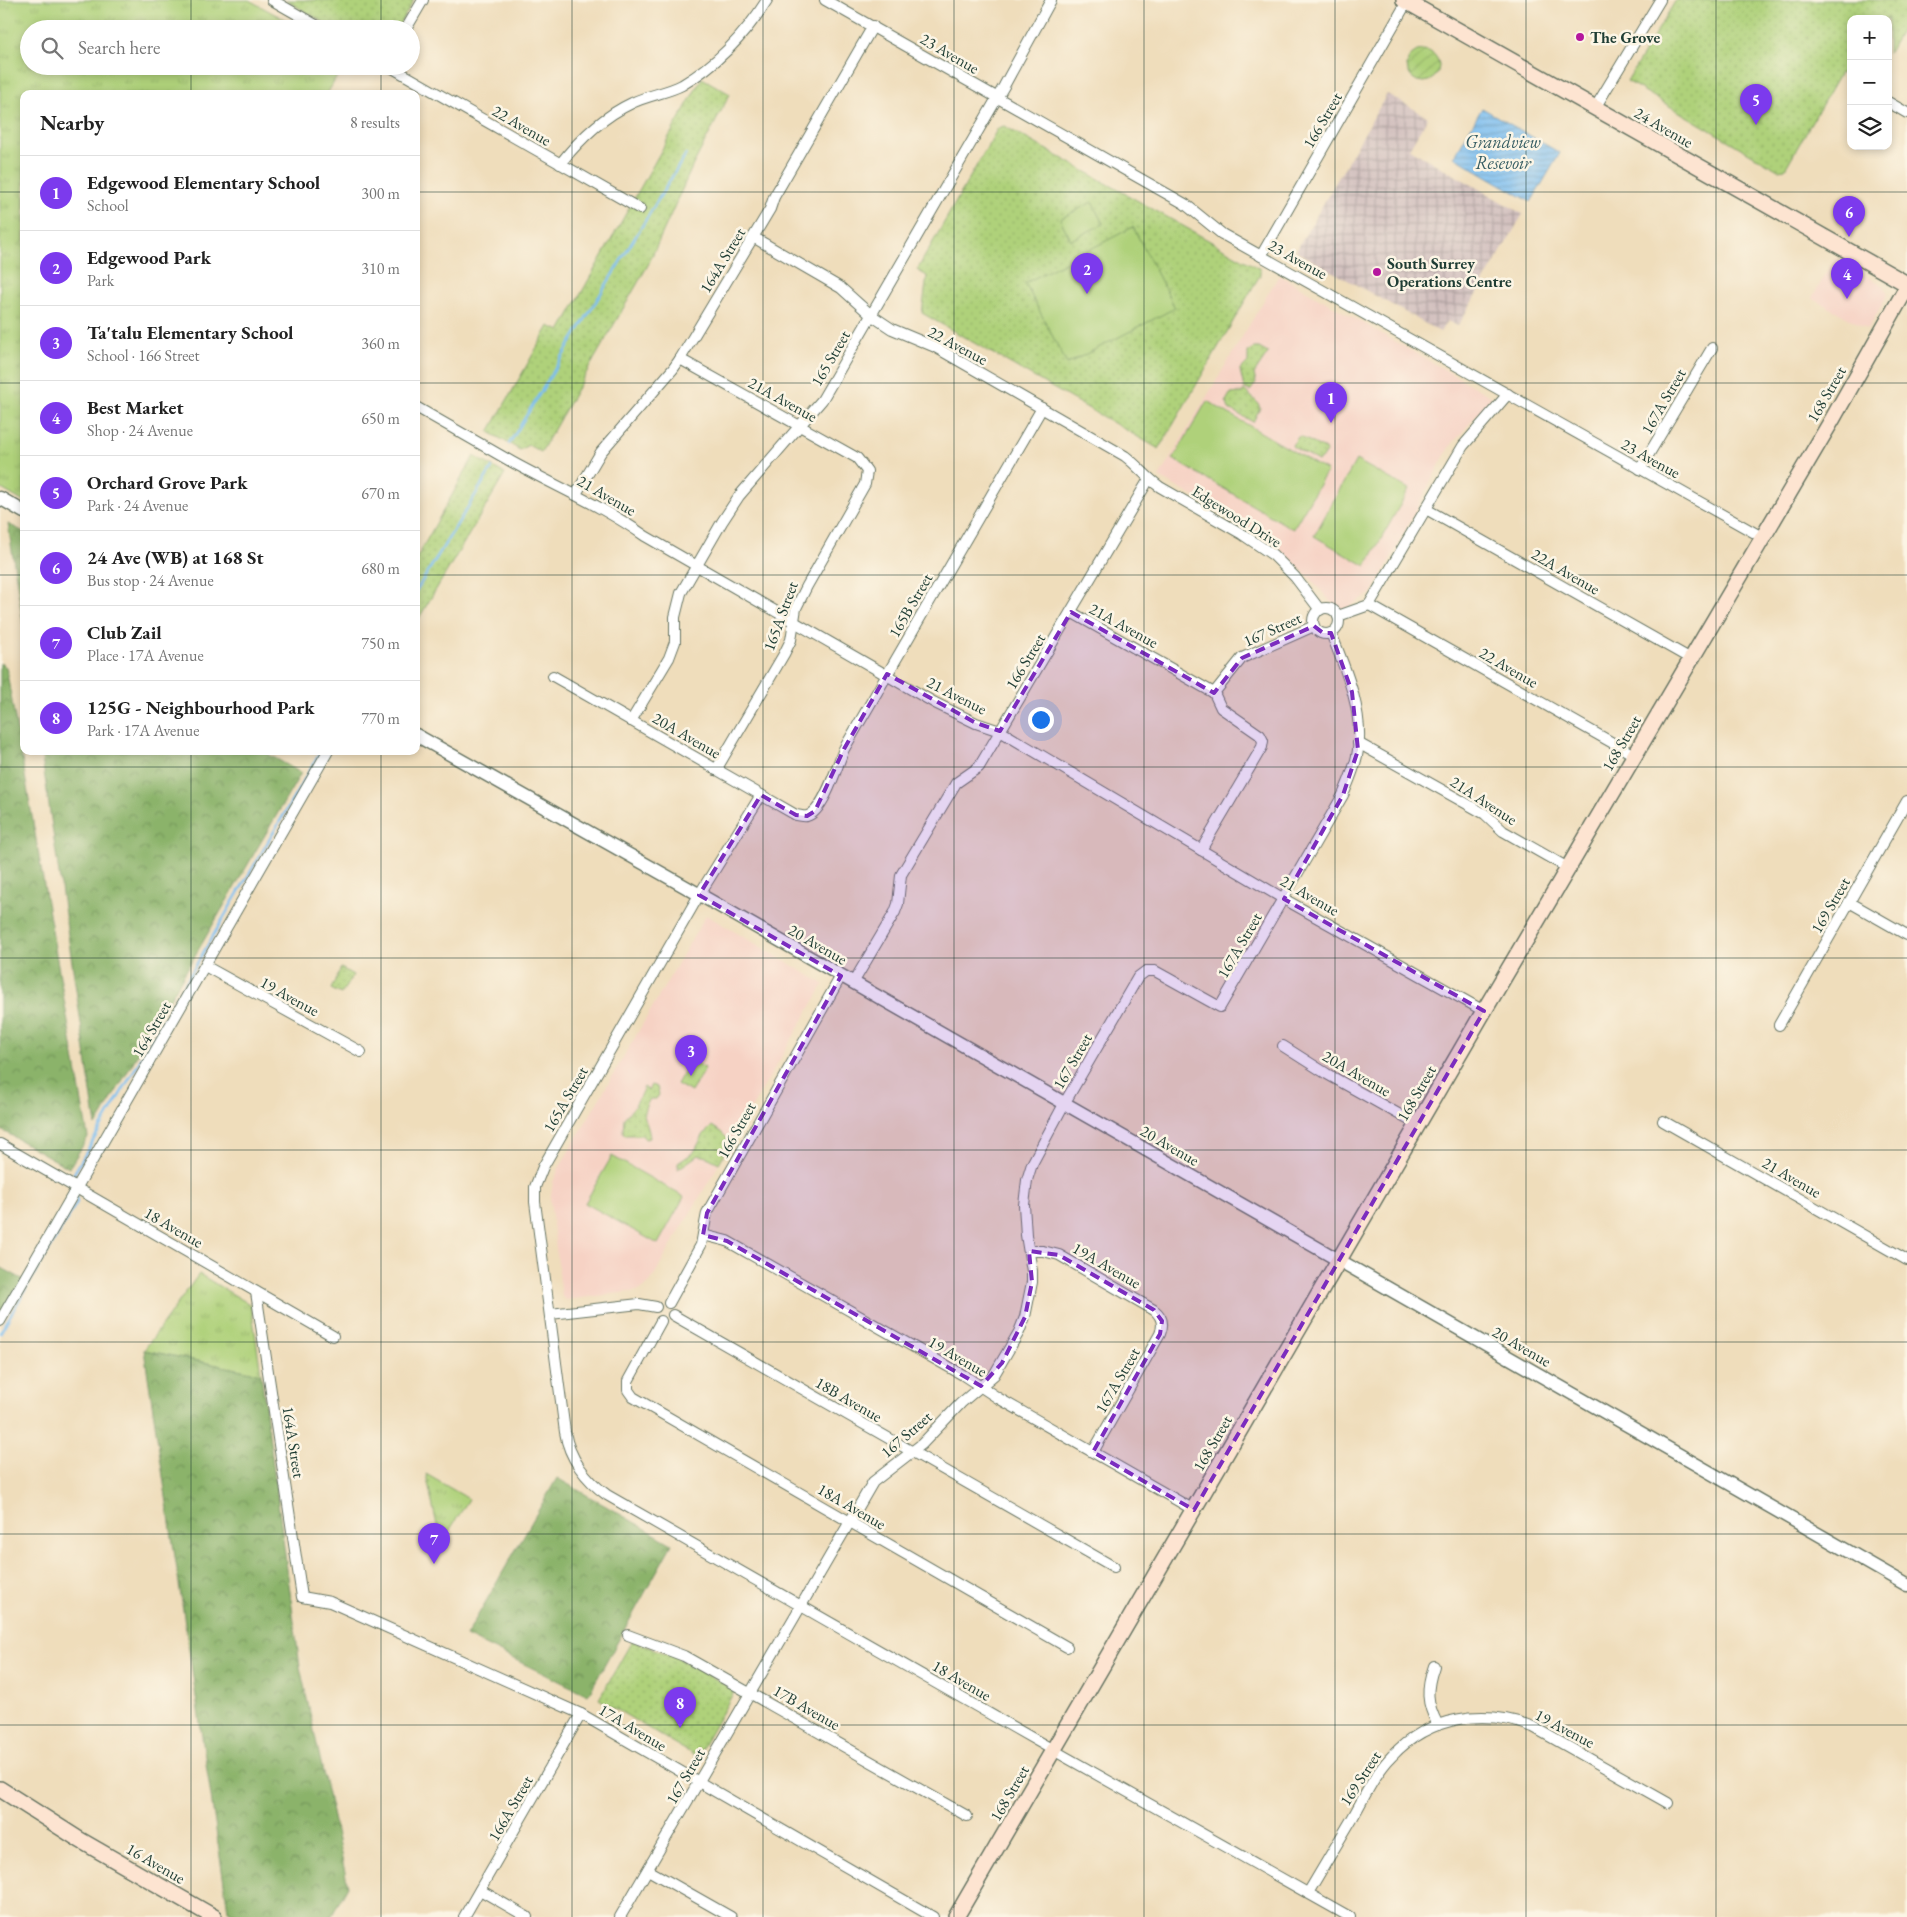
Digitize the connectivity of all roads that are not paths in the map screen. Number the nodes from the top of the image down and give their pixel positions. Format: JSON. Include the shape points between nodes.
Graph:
{"nodes":[{"id":1,"x":272,"y":0,"type":"edge"},
{"id":2,"x":423,"y":0,"type":"edge"},
{"id":3,"x":767,"y":0,"type":"edge"},
{"id":4,"x":825,"y":0,"type":"edge"},
{"id":5,"x":1051,"y":0,"type":"edge"},
{"id":6,"x":1660,"y":0,"type":"edge"},
{"id":7,"x":1407,"y":1,"type":"edge"},
{"id":8,"x":307,"y":20,"type":"edge"},
{"id":9,"x":411,"y":20,"type":"edge"},
{"id":10,"x":873,"y":26,"type":"junction"},
{"id":11,"x":405,"y":75,"type":"edge"},
{"id":12,"x":997,"y":98,"type":"junction"},
{"id":13,"x":1892,"y":104,"type":"edge"},
{"id":14,"x":1595,"y":108,"type":"junction"},
{"id":15,"x":1907,"y":113,"type":"edge"},
{"id":16,"x":560,"y":164,"type":"junction"},
{"id":17,"x":640,"y":209,"type":"dead end"},
{"id":18,"x":753,"y":237,"type":"junction"},
{"id":19,"x":1261,"y":256,"type":"junction"},
{"id":20,"x":1907,"y":286,"type":"edge"},
{"id":21,"x":872,"y":316,"type":"junction"},
{"id":22,"x":1712,"y":348,"type":"dead end"},
{"id":23,"x":680,"y":359,"type":"junction"},
{"id":24,"x":1508,"y":394,"type":"junction"},
{"id":25,"x":1042,"y":408,"type":"junction"},
{"id":26,"x":420,"y":409,"type":"edge"},
{"id":27,"x":800,"y":426,"type":"junction"},
{"id":28,"x":1640,"y":469,"type":"junction"},
{"id":29,"x":867,"y":471,"type":"joint"},
{"id":30,"x":1149,"y":479,"type":"junction"},
{"id":31,"x":576,"y":494,"type":"junction"},
{"id":32,"x":0,"y":498,"type":"edge"},
{"id":33,"x":1426,"y":509,"type":"junction"},
{"id":34,"x":20,"y":510,"type":"edge"},
{"id":35,"x":1762,"y":537,"type":"junction"},
{"id":36,"x":697,"y":565,"type":"junction"},
{"id":37,"x":1369,"y":605,"type":"junction"},
{"id":38,"x":1320,"y":610,"type":"junction"},
{"id":39,"x":1071,"y":612,"type":"junction"},
{"id":40,"x":1338,"y":616,"type":"junction"},
{"id":41,"x":794,"y":622,"type":"junction"},
{"id":42,"x":1314,"y":626,"type":"junction"},
{"id":43,"x":1331,"y":633,"type":"junction"},
{"id":44,"x":1690,"y":659,"type":"junction"},
{"id":45,"x":887,"y":674,"type":"junction"},
{"id":46,"x":553,"y":676,"type":"dead end"},
{"id":47,"x":1214,"y":693,"type":"junction"},
{"id":48,"x":631,"y":721,"type":"junction"},
{"id":49,"x":1000,"y":731,"type":"junction"},
{"id":50,"x":420,"y":737,"type":"edge"},
{"id":51,"x":1358,"y":743,"type":"junction"},
{"id":52,"x":326,"y":755,"type":"edge"},
{"id":53,"x":1634,"y":755,"type":"junction"},
{"id":54,"x":716,"y":770,"type":"junction"},
{"id":55,"x":761,"y":795,"type":"junction"},
{"id":56,"x":1907,"y":801,"type":"edge"},
{"id":57,"x":807,"y":816,"type":"joint"},
{"id":58,"x":1201,"y":850,"type":"junction"},
{"id":59,"x":1568,"y":868,"type":"junction"},
{"id":60,"x":699,"y":894,"type":"junction"},
{"id":61,"x":1284,"y":899,"type":"junction"},
{"id":62,"x":1849,"y":902,"type":"junction"},
{"id":63,"x":1907,"y":936,"type":"edge"},
{"id":64,"x":205,"y":966,"type":"junction"},
{"id":65,"x":1155,"y":971,"type":"joint"},
{"id":66,"x":842,"y":976,"type":"junction"},
{"id":67,"x":853,"y":983,"type":"junction"},
{"id":68,"x":1484,"y":1011,"type":"junction"},
{"id":69,"x":1779,"y":1024,"type":"dead end"},
{"id":70,"x":1283,"y":1046,"type":"dead end"},
{"id":71,"x":361,"y":1052,"type":"dead end"},
{"id":72,"x":1064,"y":1104,"type":"junction"},
{"id":73,"x":1663,"y":1120,"type":"dead end"},
{"id":74,"x":1418,"y":1125,"type":"junction"},
{"id":75,"x":0,"y":1144,"type":"edge"},
{"id":76,"x":77,"y":1187,"type":"junction"},
{"id":77,"x":703,"y":1235,"type":"junction"},
{"id":78,"x":1029,"y":1251,"type":"junction"},
{"id":79,"x":1338,"y":1260,"type":"junction"},
{"id":80,"x":1907,"y":1260,"type":"edge"},
{"id":81,"x":256,"y":1292,"type":"junction"},
{"id":82,"x":669,"y":1303,"type":"junction"},
{"id":83,"x":656,"y":1307,"type":"junction"},
{"id":84,"x":550,"y":1314,"type":"junction"},
{"id":85,"x":673,"y":1315,"type":"junction"},
{"id":86,"x":0,"y":1321,"type":"edge"},
{"id":87,"x":661,"y":1321,"type":"junction"},
{"id":88,"x":1162,"y":1321,"type":"joint"},
{"id":89,"x":333,"y":1336,"type":"dead end"},
{"id":90,"x":981,"y":1386,"type":"junction"},
{"id":91,"x":912,"y":1451,"type":"junction"},
{"id":92,"x":1093,"y":1452,"type":"junction"},
{"id":93,"x":571,"y":1454,"type":"joint"},
{"id":94,"x":1194,"y":1510,"type":"junction"},
{"id":95,"x":849,"y":1522,"type":"junction"},
{"id":96,"x":1114,"y":1567,"type":"dead end"},
{"id":97,"x":1907,"y":1585,"type":"edge"},
{"id":98,"x":302,"y":1597,"type":"joint"},
{"id":99,"x":801,"y":1606,"type":"junction"},
{"id":100,"x":628,"y":1635,"type":"dead end"},
{"id":101,"x":1067,"y":1647,"type":"dead end"},
{"id":102,"x":1434,"y":1666,"type":"dead end"},
{"id":103,"x":751,"y":1692,"type":"junction"},
{"id":104,"x":581,"y":1714,"type":"junction"},
{"id":105,"x":1438,"y":1724,"type":"junction"},
{"id":106,"x":1054,"y":1750,"type":"junction"},
{"id":107,"x":698,"y":1783,"type":"junction"},
{"id":108,"x":0,"y":1789,"type":"edge"},
{"id":109,"x":0,"y":1799,"type":"edge"},
{"id":110,"x":1668,"y":1803,"type":"dead end"},
{"id":111,"x":967,"y":1816,"type":"dead end"},
{"id":112,"x":80,"y":1840,"type":"junction"},
{"id":113,"x":648,"y":1870,"type":"junction"},
{"id":114,"x":480,"y":1890,"type":"junction"},
{"id":115,"x":1308,"y":1893,"type":"junction"},
{"id":116,"x":214,"y":1917,"type":"edge"},
{"id":117,"x":464,"y":1917,"type":"edge"},
{"id":118,"x":526,"y":1917,"type":"edge"},
{"id":119,"x":620,"y":1917,"type":"edge"},
{"id":120,"x":731,"y":1917,"type":"edge"},
{"id":121,"x":933,"y":1917,"type":"edge"},
{"id":122,"x":956,"y":1917,"type":"edge"},
{"id":123,"x":1350,"y":1917,"type":"edge"}],
"edges":[{"from":1,"to":8,"type":"street"},
{"from":2,"to":9,"type":"street"},
{"from":3,"to":16,"type":"street","via":[[752,23],[714,64],[680,86],[633,102],[614,113]]},
{"from":4,"to":10,"type":"street","name":"23 Avenue"},
{"from":5,"to":12,"type":"street","name":"165 Street"},
{"from":6,"to":14,"type":"street"},
{"from":7,"to":14,"type":"main road","name":"24 Avenue"},
{"from":7,"to":19,"type":"street","name":"166 Street"},
{"from":10,"to":12,"type":"street","name":"23 Avenue"},
{"from":10,"to":18,"type":"street","name":"164A Street"},
{"from":11,"to":16,"type":"street","name":"22 Avenue"},
{"from":12,"to":19,"type":"street","name":"23 Avenue","via":[[1186,204],[1222,234]]},
{"from":12,"to":21,"type":"street","name":"165 Street"},
{"from":13,"to":15,"type":"street"},
{"from":14,"to":20,"type":"main road","name":"24 Avenue"},
{"from":16,"to":17,"type":"street","name":"22 Avenue"},
{"from":18,"to":21,"type":"street","name":"22 Avenue","via":[[841,288]]},
{"from":18,"to":23,"type":"street","name":"164A Street"},
{"from":19,"to":24,"type":"street","name":"23 Avenue"},
{"from":20,"to":35,"type":"main road","name":"168 Street"},
{"from":21,"to":25,"type":"street","name":"22 Avenue"},
{"from":21,"to":27,"type":"street","name":"165 Street","via":[[822,400]]},
{"from":22,"to":28,"type":"street","name":"167A Street"},
{"from":23,"to":27,"type":"street","name":"21A Avenue"},
{"from":23,"to":31,"type":"street","name":"164A Street","via":[[601,452]]},
{"from":24,"to":28,"type":"street","name":"23 Avenue"},
{"from":24,"to":33,"type":"street","via":[[1463,446]]},
{"from":25,"to":30,"type":"street","name":"22 Avenue","via":[[1125,456]]},
{"from":25,"to":45,"type":"street","name":"165B Street"},
{"from":26,"to":31,"type":"street","name":"21 Avenue"},
{"from":27,"to":29,"type":"street","name":"21A Avenue","via":[[857,458]]},
{"from":27,"to":36,"type":"street","name":"165 Street","via":[[735,502]]},
{"from":28,"to":35,"type":"street","name":"23 Avenue"},
{"from":29,"to":41,"type":"street","name":"165A Street","via":[[865,484],[796,608]]},
{"from":30,"to":38,"type":"street","name":"Edgewood Drive","via":[[1273,555]]},
{"from":30,"to":39,"type":"street","name":"166 Street"},
{"from":31,"to":36,"type":"street","name":"21 Avenue"},
{"from":32,"to":34,"type":"street"},
{"from":33,"to":37,"type":"street"},
{"from":33,"to":44,"type":"street","name":"22A Avenue"},
{"from":35,"to":44,"type":"main road","name":"168 Street"},
{"from":36,"to":41,"type":"street","name":"21 Avenue"},
{"from":36,"to":48,"type":"street","name":"165 Street","via":[[681,593],[669,658]]},
{"from":37,"to":40,"type":"street"},
{"from":37,"to":53,"type":"street","name":"22 Avenue"},
{"from":38,"to":40,"type":"street","via":[[1328,608]]},
{"from":38,"to":42,"type":"street","via":[[1314,616]]},
{"from":39,"to":47,"type":"street","name":"21A Avenue"},
{"from":39,"to":49,"type":"street","name":"166 Street"},
{"from":40,"to":43,"type":"street","via":[[1337,628]]},
{"from":41,"to":45,"type":"street","name":"21 Avenue"},
{"from":41,"to":54,"type":"street","name":"165A Street","via":[[791,640],[784,654]]},
{"from":42,"to":43,"type":"street","via":[[1323,634]]},
{"from":42,"to":47,"type":"street","name":"167 Street","via":[[1242,658]]},
{"from":43,"to":51,"type":"street","via":[[1352,692],[1358,720]]},
{"from":44,"to":53,"type":"main road","name":"168 Street"},
{"from":45,"to":49,"type":"street","name":"21 Avenue","via":[[960,715]]},
{"from":45,"to":57,"type":"street","name":"165B Street","via":[[844,748],[824,797],[815,812]]},
{"from":46,"to":48,"type":"street","name":"20A Avenue"},
{"from":47,"to":58,"type":"street","via":[[1221,708],[1260,734],[1263,741]]},
{"from":48,"to":54,"type":"street","name":"20A Avenue"},
{"from":49,"to":58,"type":"street","name":"21 Avenue"},
{"from":49,"to":67,"type":"street","name":"166 Street","via":[[979,767],[956,783],[901,875],[898,904]]},
{"from":50,"to":60,"type":"street","name":"20 Avenue"},
{"from":51,"to":59,"type":"street","name":"21A Avenue","via":[[1485,814],[1503,831]]},
{"from":51,"to":61,"type":"street","via":[[1343,795]]},
{"from":52,"to":64,"type":"street","name":"164 Street"},
{"from":53,"to":59,"type":"main road","name":"168 Street"},
{"from":54,"to":55,"type":"street","name":"20A Avenue"},
{"from":55,"to":57,"type":"street","name":"20A Avenue","via":[[796,815]]},
{"from":55,"to":60,"type":"street","name":"165A Street"},
{"from":56,"to":62,"type":"street","name":"169 Street"},
{"from":58,"to":61,"type":"street","name":"21 Avenue"},
{"from":59,"to":68,"type":"main road","name":"168 Street"},
{"from":60,"to":66,"type":"street","name":"20 Avenue"},
{"from":60,"to":84,"type":"street","name":"165A Street","via":[[537,1181],[535,1202]]},
{"from":61,"to":65,"type":"street","name":"167A Street","via":[[1220,1007]]},
{"from":61,"to":68,"type":"street","name":"21 Avenue"},
{"from":62,"to":63,"type":"street"},
{"from":62,"to":69,"type":"street","name":"169 Street"},
{"from":64,"to":71,"type":"street","name":"19 Avenue"},
{"from":64,"to":76,"type":"street","name":"164 Street"},
{"from":65,"to":72,"type":"street","name":"167 Street","via":[[1146,971],[1138,977]]},
{"from":66,"to":67,"type":"street","name":"20 Avenue"},
{"from":66,"to":77,"type":"street","name":"166 Street","via":[[707,1213]]},
{"from":67,"to":72,"type":"street","name":"20 Avenue"},
{"from":68,"to":74,"type":"main road","name":"168 Street"},
{"from":70,"to":74,"type":"street","name":"20A Avenue"},
{"from":72,"to":78,"type":"street","name":"167 Street","via":[[1032,1164],[1027,1180],[1024,1220]]},
{"from":72,"to":79,"type":"street","name":"20 Avenue"},
{"from":73,"to":80,"type":"street","name":"21 Avenue"},
{"from":74,"to":79,"type":"main road","name":"168 Street"},
{"from":75,"to":76,"type":"street","name":"18 Avenue"},
{"from":76,"to":81,"type":"street","name":"18 Avenue"},
{"from":76,"to":86,"type":"street","name":"164 Street"},
{"from":77,"to":82,"type":"street","name":"166 Street","via":[[698,1251]]},
{"from":77,"to":90,"type":"street","name":"19 Avenue","via":[[727,1241]]},
{"from":78,"to":88,"type":"street","name":"19A Avenue","via":[[1059,1255],[1154,1310]]},
{"from":78,"to":90,"type":"street","name":"167 Street","via":[[1032,1282],[1025,1316],[1002,1363]]},
{"from":79,"to":94,"type":"main road","name":"168 Street"},
{"from":79,"to":97,"type":"street","name":"20 Avenue"},
{"from":81,"to":89,"type":"street","name":"18 Avenue"},
{"from":81,"to":98,"type":"street","name":"164A Street"},
{"from":82,"to":83,"type":"street","via":[[662,1302]]},
{"from":82,"to":85,"type":"street"},
{"from":83,"to":84,"type":"street","via":[[639,1304]]},
{"from":83,"to":87,"type":"street","via":[[655,1315]]},
{"from":84,"to":93,"type":"street","name":"165A Street","via":[[564,1432]]},
{"from":85,"to":87,"type":"street"},
{"from":85,"to":91,"type":"street","name":"18B Avenue"},
{"from":87,"to":95,"type":"street","name":"18A Avenue","via":[[629,1377],[628,1387],[633,1397]]},
{"from":88,"to":92,"type":"street","name":"167A Street","via":[[1160,1334]]},
{"from":90,"to":91,"type":"street","name":"167 Street"},
{"from":90,"to":92,"type":"street","name":"19 Avenue"},
{"from":91,"to":95,"type":"street","name":"167 Street","via":[[872,1482]]},
{"from":91,"to":96,"type":"street","name":"18B Avenue"},
{"from":92,"to":94,"type":"street","name":"19 Avenue"},
{"from":93,"to":99,"type":"street","name":"18 Avenue","via":[[607,1495]]},
{"from":94,"to":106,"type":"main road","name":"168 Street"},
{"from":95,"to":99,"type":"street","name":"167 Street"},
{"from":95,"to":101,"type":"street","name":"18A Avenue"},
{"from":98,"to":104,"type":"street","name":"17A Avenue","via":[[330,1602]]},
{"from":99,"to":103,"type":"street","name":"167 Street"},
{"from":99,"to":106,"type":"street","name":"18 Avenue"},
{"from":100,"to":103,"type":"street","name":"17B Avenue","via":[[684,1656]]},
{"from":102,"to":105,"type":"street","via":[[1428,1697]]},
{"from":103,"to":107,"type":"street","name":"167 Street"},
{"from":103,"to":111,"type":"street","name":"17B Avenue"},
{"from":104,"to":107,"type":"street","name":"17A Avenue"},
{"from":104,"to":114,"type":"street","name":"166A Street"},
{"from":105,"to":110,"type":"street","name":"19 Avenue","via":[[1479,1716],[1520,1722],[1546,1733]]},
{"from":105,"to":115,"type":"street","name":"169 Street","via":[[1402,1746],[1383,1767]]},
{"from":106,"to":115,"type":"street","name":"18 Avenue"},
{"from":106,"to":122,"type":"main road","name":"168 Street"},
{"from":107,"to":113,"type":"street","name":"167 Street"},
{"from":107,"to":121,"type":"street","name":"17A Avenue"},
{"from":108,"to":112,"type":"main road","name":"16 Avenue"},
{"from":109,"to":112,"type":"main road","name":"16 Avenue"},
{"from":112,"to":116,"type":"main road","name":"16 Avenue"},
{"from":113,"to":119,"type":"street","name":"167 Street"},
{"from":113,"to":120,"type":"street"},
{"from":114,"to":117,"type":"street","name":"166A Street"},
{"from":114,"to":118,"type":"street"},
{"from":115,"to":123,"type":"street","name":"18 Avenue"}]}
